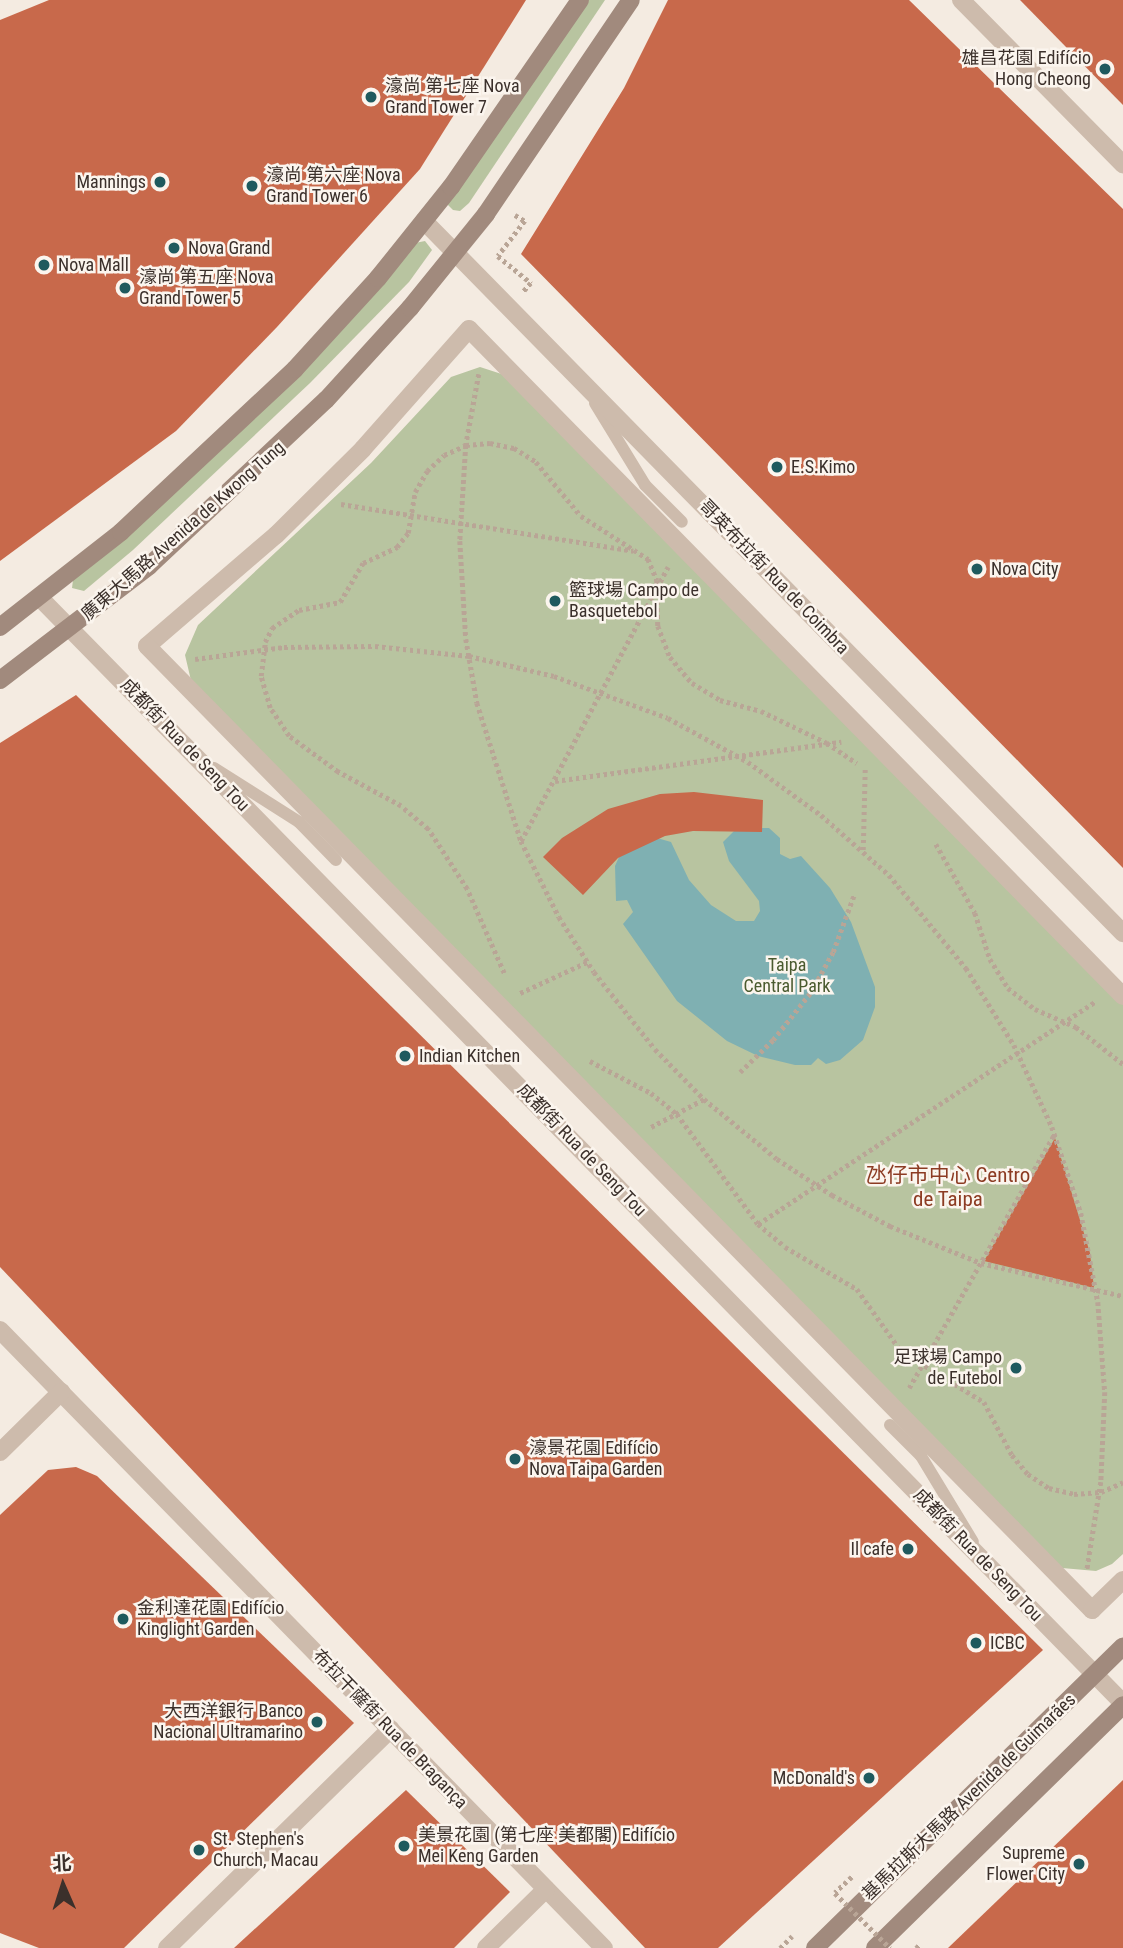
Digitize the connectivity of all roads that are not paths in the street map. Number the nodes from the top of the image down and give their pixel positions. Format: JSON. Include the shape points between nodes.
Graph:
{"nodes":[{"id":1,"x":580,"y":0,"type":"edge"},
{"id":2,"x":631,"y":0,"type":"edge"},
{"id":3,"x":961,"y":0,"type":"edge"},
{"id":4,"x":1123,"y":164,"type":"edge"},
{"id":5,"x":424,"y":221,"type":"junction"},
{"id":6,"x":455,"y":252,"type":"junction"},
{"id":7,"x":582,"y":382,"type":"junction"},
{"id":8,"x":682,"y":523,"type":"dead end"},
{"id":9,"x":40,"y":598,"type":"junction"},
{"id":10,"x":0,"y":627,"type":"edge"},
{"id":11,"x":71,"y":629,"type":"junction"},
{"id":12,"x":0,"y":680,"type":"edge"},
{"id":13,"x":197,"y":757,"type":"junction"},
{"id":14,"x":336,"y":860,"type":"dead end"},
{"id":15,"x":1123,"y":933,"type":"edge"},
{"id":16,"x":1119,"y":992,"type":"edge"},
{"id":17,"x":0,"y":1330,"type":"edge"},
{"id":18,"x":61,"y":1392,"type":"junction"},
{"id":19,"x":893,"y":1418,"type":"junction"},
{"id":20,"x":0,"y":1452,"type":"edge"},
{"id":21,"x":984,"y":1560,"type":"junction"},
{"id":22,"x":1123,"y":1580,"type":"edge"},
{"id":23,"x":1123,"y":1646,"type":"edge"},
{"id":24,"x":1094,"y":1674,"type":"junction"},
{"id":25,"x":1123,"y":1704,"type":"edge"},
{"id":26,"x":391,"y":1729,"type":"junction"},
{"id":27,"x":547,"y":1889,"type":"junction"},
{"id":28,"x":167,"y":1948,"type":"edge"},
{"id":29,"x":486,"y":1948,"type":"edge"},
{"id":30,"x":604,"y":1948,"type":"edge"},
{"id":31,"x":815,"y":1948,"type":"edge"},
{"id":32,"x":875,"y":1948,"type":"edge"}],
"edges":[{"from":1,"to":5,"type":"main road","via":[[471,162]]},
{"from":2,"to":6,"type":"main road","name":"廣東大馬路 Avenida de Kwong Tung"},
{"from":3,"to":4,"type":"street"},
{"from":5,"to":6,"type":"street","name":"哥英布拉街 Rua de Coimbra"},
{"from":5,"to":9,"type":"main road","via":[[304,359],[228,436]]},
{"from":6,"to":7,"type":"street","name":"哥英布拉街 Rua de Coimbra"},
{"from":6,"to":11,"type":"main road","name":"廣東大馬路 Avenida de Kwong Tung","via":[[326,400],[241,485]]},
{"from":7,"to":8,"type":"lane","via":[[645,485]]},
{"from":7,"to":15,"type":"street","name":"哥英布拉街 Rua de Coimbra"},
{"from":9,"to":10,"type":"main road"},
{"from":9,"to":11,"type":"street","name":"成都街 Rua de Seng Tou"},
{"from":11,"to":12,"type":"main road","name":"廣東大馬路 Avenida de Kwong Tung"},
{"from":11,"to":13,"type":"street","name":"成都街 Rua de Seng Tou"},
{"from":13,"to":14,"type":"lane","via":[[299,822]]},
{"from":13,"to":21,"type":"street","name":"成都街 Rua de Seng Tou"},
{"from":16,"to":19,"type":"street","via":[[469,330],[312,499],[147,646],[627,1136]]},
{"from":17,"to":18,"type":"street","name":"布拉干薩街 Rua de Bragança"},
{"from":18,"to":20,"type":"street"},
{"from":18,"to":26,"type":"street","name":"布拉干薩街 Rua de Bragança"},
{"from":19,"to":21,"type":"lane"},
{"from":19,"to":22,"type":"street","via":[[1093,1610]]},
{"from":21,"to":24,"type":"street","name":"成都街 Rua de Seng Tou"},
{"from":23,"to":24,"type":"main road","name":"基馬拉斯大馬路 Avenida de Guimarães"},
{"from":24,"to":25,"type":"street","name":"成都街 Rua de Seng Tou"},
{"from":24,"to":31,"type":"main road","name":"基馬拉斯大馬路 Avenida de Guimarães"},
{"from":25,"to":32,"type":"main road"},
{"from":26,"to":27,"type":"street","name":"布拉干薩街 Rua de Bragança"},
{"from":26,"to":28,"type":"street"},
{"from":27,"to":29,"type":"street"},
{"from":27,"to":30,"type":"street","name":"布拉干薩街 Rua de Bragança"}]}
